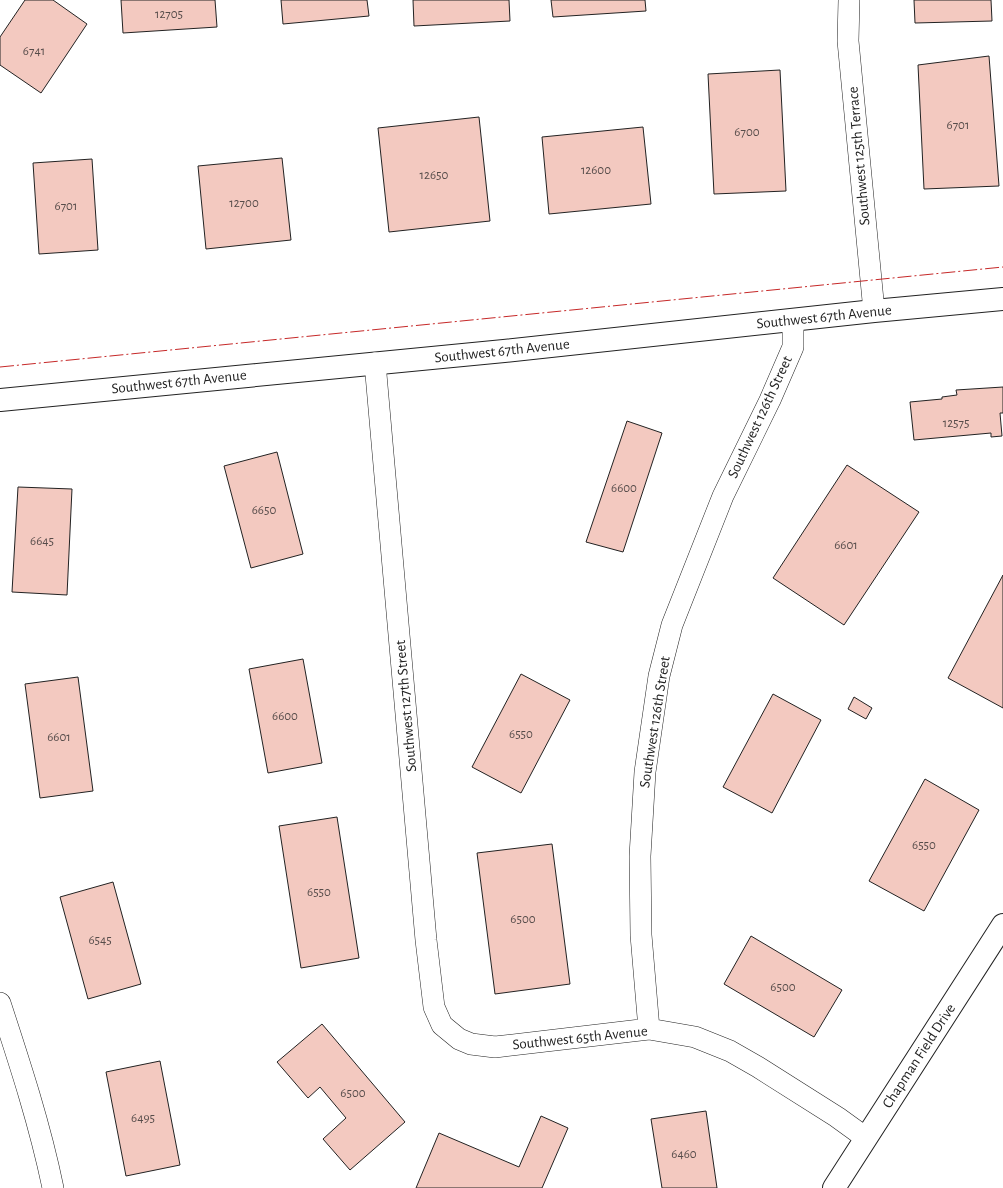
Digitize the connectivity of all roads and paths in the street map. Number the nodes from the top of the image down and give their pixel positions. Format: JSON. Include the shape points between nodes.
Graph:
{"nodes":[{"id":1,"x":849,"y":0,"type":"edge"},
{"id":2,"x":1003,"y":299,"type":"edge"},
{"id":3,"x":874,"y":311,"type":"junction"},
{"id":4,"x":793,"y":320,"type":"junction"},
{"id":5,"x":375,"y":363,"type":"junction"},
{"id":6,"x":0,"y":400,"type":"edge"},
{"id":7,"x":1003,"y":925,"type":"edge"},
{"id":8,"x":0,"y":1003,"type":"edge"},
{"id":9,"x":649,"y":1029,"type":"junction"},
{"id":10,"x":459,"y":1039,"type":"joint"},
{"id":11,"x":866,"y":1138,"type":"junction"},
{"id":12,"x":52,"y":1188,"type":"edge"},
{"id":13,"x":834,"y":1188,"type":"edge"}],
"edges":[{"from":1,"to":3,"type":"street","name":"Southwest 125th Terrace","via":[[848,41]]},
{"from":2,"to":3,"type":"main road","name":"Southwest 67th Avenue"},
{"from":3,"to":4,"type":"main road","name":"Southwest 67th Avenue"},
{"from":4,"to":5,"type":"main road","name":"Southwest 67th Avenue"},
{"from":4,"to":9,"type":"street","name":"Southwest 126th Street","via":[[792,347],[770,400],[723,496],[672,625],[659,676],[645,772],[640,856],[641,935]]},
{"from":5,"to":6,"type":"main road","name":"Southwest 67th Avenue"},
{"from":5,"to":10,"type":"street","name":"Southwest 127th Street","via":[[430,977],[436,1015],[442,1025]]},
{"from":7,"to":11,"type":"main road","name":"Chapman Field Drive"},
{"from":8,"to":12,"type":"street","via":[[19,1062]]},
{"from":9,"to":10,"type":"street","name":"Southwest 65th Avenue","via":[[508,1046],[482,1046]]},
{"from":9,"to":11,"type":"street","name":"Southwest 65th Avenue","via":[[695,1037],[730,1051],[837,1117]]},
{"from":11,"to":13,"type":"main road","name":"Chapman Field Drive"}]}
